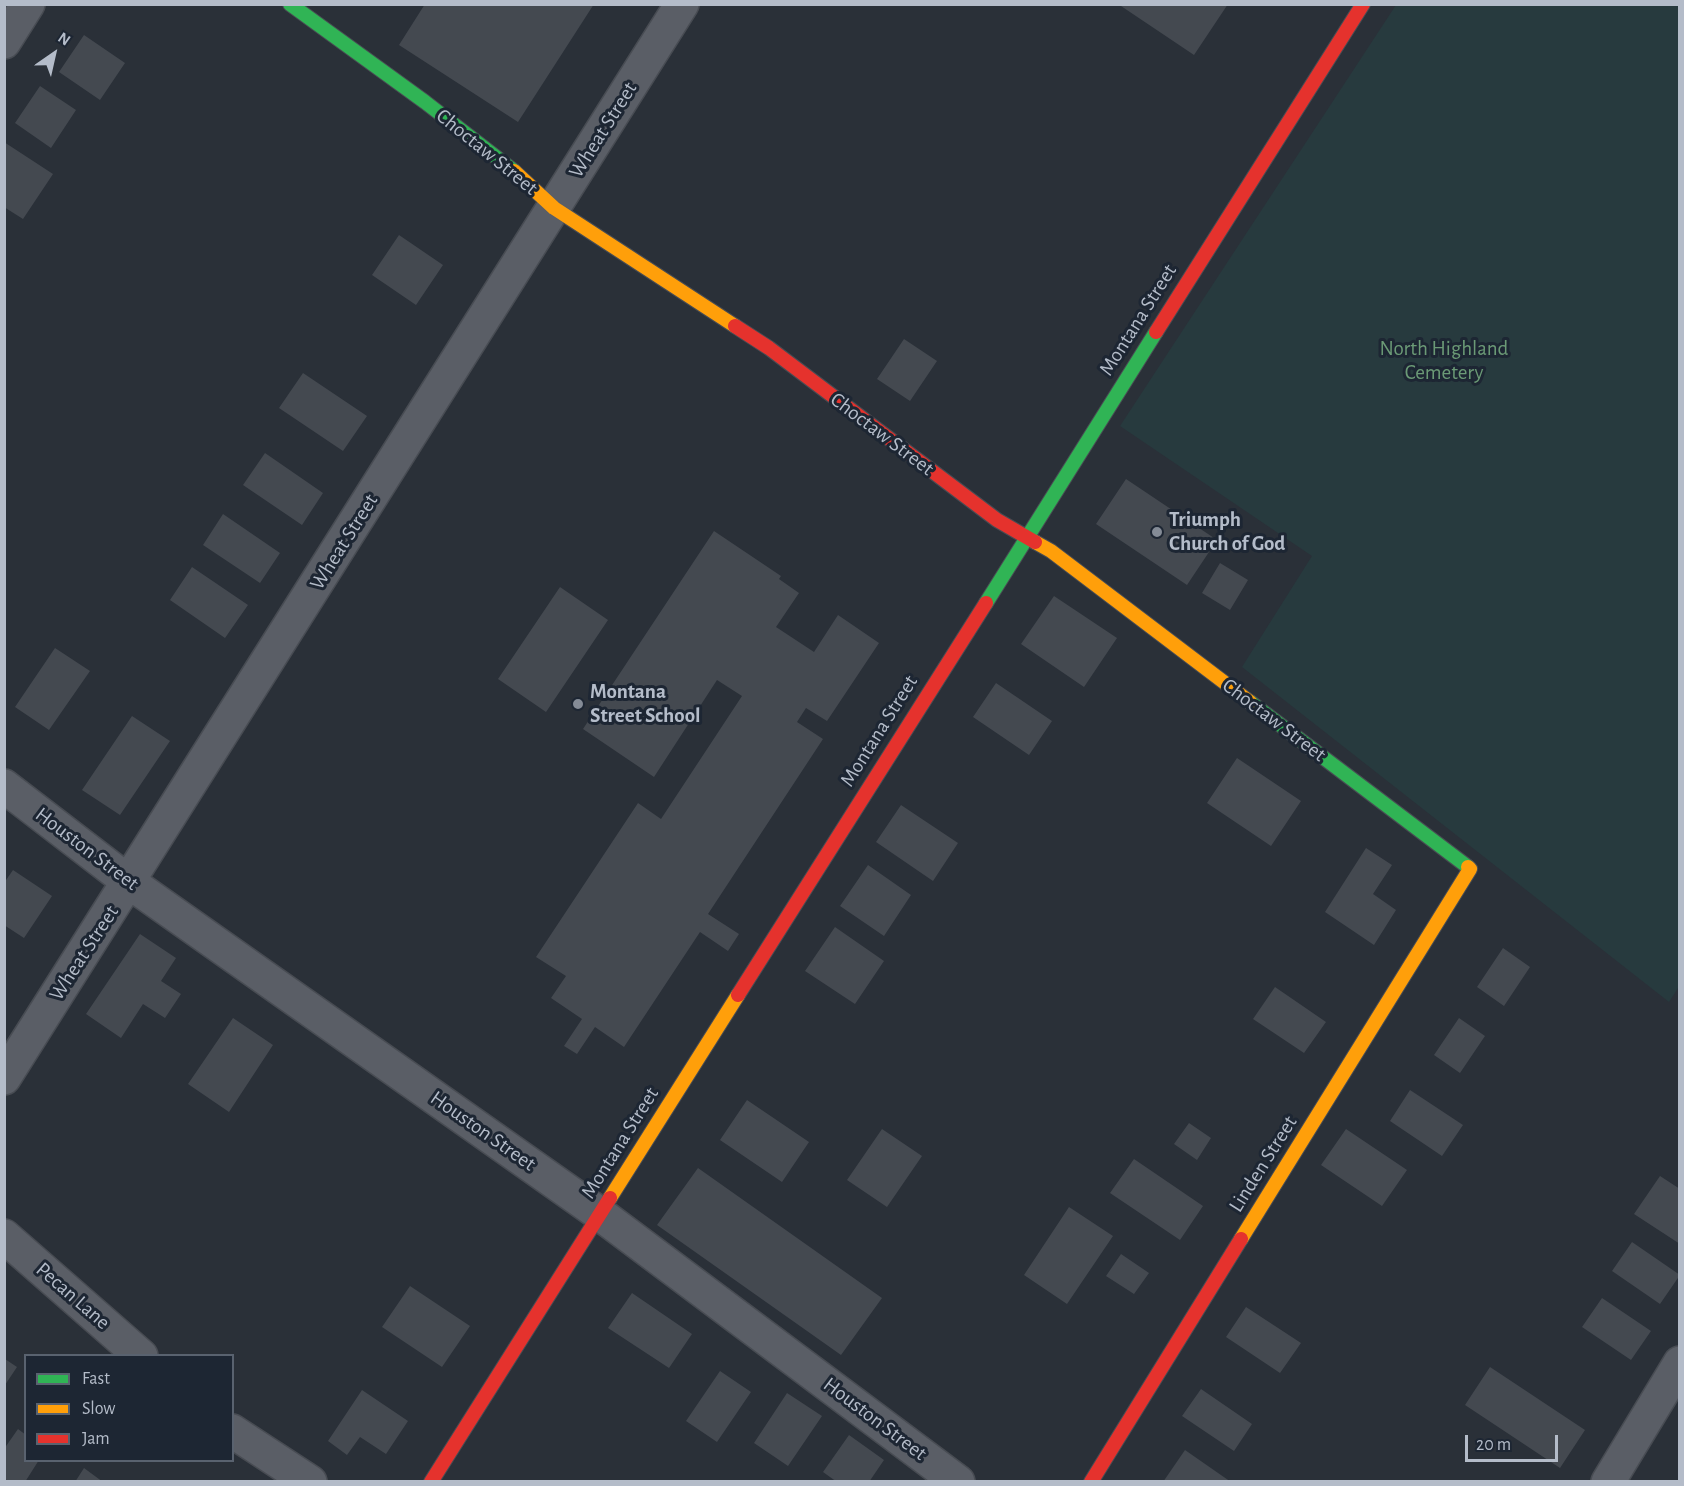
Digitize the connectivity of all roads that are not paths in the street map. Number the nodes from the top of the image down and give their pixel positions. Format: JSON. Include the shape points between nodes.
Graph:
{"nodes":[{"id":1,"x":290,"y":4,"type":"edge"},
{"id":2,"x":681,"y":4,"type":"edge"},
{"id":3,"x":1363,"y":4,"type":"edge"},
{"id":4,"x":554,"y":207,"type":"junction"},
{"id":5,"x":1026,"y":537,"type":"junction"},
{"id":6,"x":4,"y":786,"type":"edge"},
{"id":7,"x":1470,"y":869,"type":"joint"},
{"id":8,"x":129,"y":882,"type":"junction"},
{"id":9,"x":4,"y":1078,"type":"edge"},
{"id":10,"x":600,"y":1214,"type":"junction"},
{"id":11,"x":4,"y":1236,"type":"edge"},
{"id":12,"x":139,"y":1354,"type":"edge"},
{"id":13,"x":1680,"y":1363,"type":"edge"},
{"id":14,"x":234,"y":1432,"type":"edge"},
{"id":15,"x":310,"y":1482,"type":"edge"},
{"id":16,"x":431,"y":1482,"type":"edge"},
{"id":17,"x":958,"y":1482,"type":"edge"},
{"id":18,"x":1091,"y":1482,"type":"edge"},
{"id":19,"x":1608,"y":1482,"type":"edge"}],
"edges":[{"from":1,"to":4,"type":"street","name":"Choctaw Street","via":[[434,109]]},
{"from":2,"to":4,"type":"street","name":"Wheat Street"},
{"from":3,"to":5,"type":"street","name":"Montana Street"},
{"from":4,"to":5,"type":"street","name":"Choctaw Street","via":[[769,348],[996,520]]},
{"from":4,"to":8,"type":"street","name":"Wheat Street"},
{"from":5,"to":7,"type":"street","name":"Choctaw Street","via":[[1051,551]]},
{"from":5,"to":10,"type":"street","name":"Montana Street"},
{"from":6,"to":8,"type":"street","name":"Houston Street"},
{"from":7,"to":18,"type":"street","name":"Linden Street"},
{"from":8,"to":9,"type":"street","name":"Wheat Street"},
{"from":8,"to":10,"type":"street","name":"Houston Street"},
{"from":10,"to":16,"type":"street","name":"Montana Street"},
{"from":10,"to":17,"type":"street","name":"Houston Street"},
{"from":11,"to":12,"type":"street","name":"Pecan Lane"},
{"from":13,"to":19,"type":"street"},
{"from":14,"to":15,"type":"street"}]}
